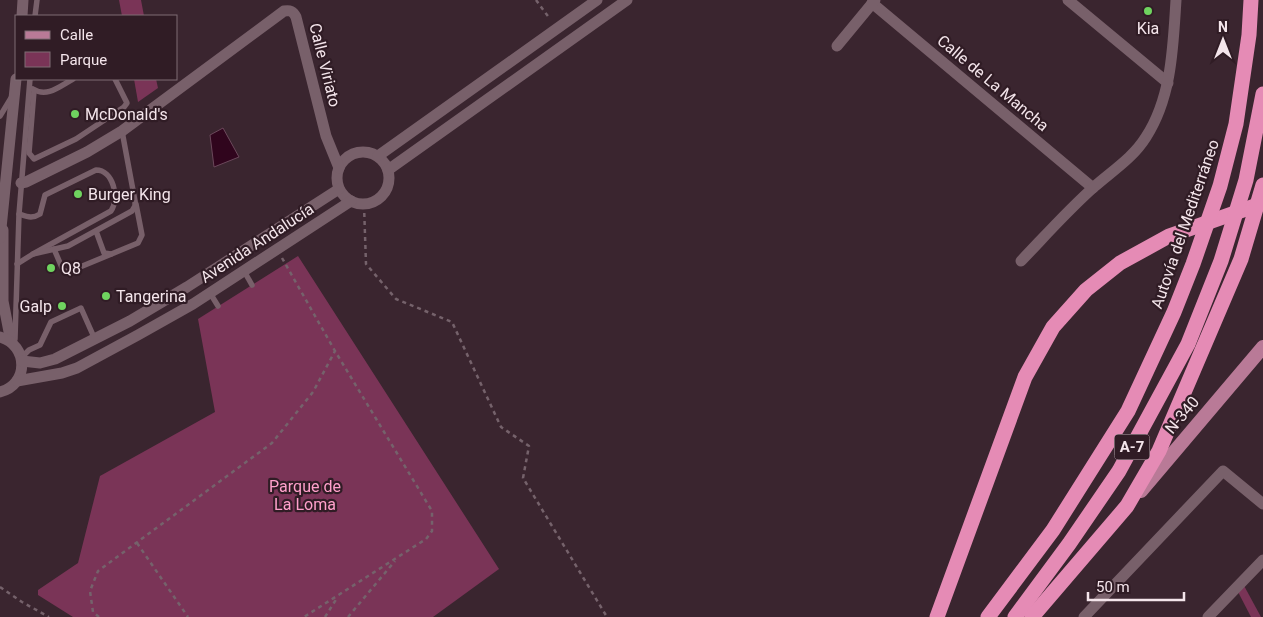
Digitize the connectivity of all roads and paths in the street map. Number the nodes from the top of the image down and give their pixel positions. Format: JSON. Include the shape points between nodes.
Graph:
{"nodes":[{"id":1,"x":23,"y":0,"type":"edge"},
{"id":2,"x":36,"y":0,"type":"edge"},
{"id":3,"x":536,"y":0,"type":"edge"},
{"id":4,"x":596,"y":0,"type":"edge"},
{"id":5,"x":627,"y":0,"type":"edge"},
{"id":6,"x":1068,"y":0,"type":"edge"},
{"id":7,"x":1176,"y":0,"type":"edge"},
{"id":8,"x":1251,"y":0,"type":"edge"},
{"id":9,"x":874,"y":2,"type":"edge"},
{"id":10,"x":22,"y":15,"type":"edge"},
{"id":11,"x":35,"y":15,"type":"edge"},
{"id":12,"x":551,"y":21,"type":"dead end"},
{"id":13,"x":837,"y":46,"type":"dead end"},
{"id":14,"x":30,"y":80,"type":"edge"},
{"id":15,"x":71,"y":80,"type":"edge"},
{"id":16,"x":116,"y":80,"type":"edge"},
{"id":17,"x":1168,"y":83,"type":"junction"},
{"id":18,"x":16,"y":84,"type":"edge"},
{"id":19,"x":32,"y":89,"type":"junction"},
{"id":20,"x":1263,"y":94,"type":"edge"},
{"id":21,"x":0,"y":116,"type":"edge"},
{"id":22,"x":122,"y":131,"type":"junction"},
{"id":23,"x":378,"y":156,"type":"junction"},
{"id":24,"x":339,"y":168,"type":"junction"},
{"id":25,"x":8,"y":169,"type":"junction"},
{"id":26,"x":388,"y":170,"type":"junction"},
{"id":27,"x":21,"y":183,"type":"junction"},
{"id":28,"x":1263,"y":185,"type":"edge"},
{"id":29,"x":1093,"y":188,"type":"junction"},
{"id":30,"x":339,"y":189,"type":"junction"},
{"id":31,"x":135,"y":201,"type":"junction"},
{"id":32,"x":351,"y":201,"type":"junction"},
{"id":33,"x":1263,"y":203,"type":"edge"},
{"id":34,"x":364,"y":205,"type":"junction"},
{"id":35,"x":19,"y":214,"type":"junction"},
{"id":36,"x":3,"y":216,"type":"junction"},
{"id":37,"x":96,"y":231,"type":"junction"},
{"id":38,"x":0,"y":238,"type":"edge"},
{"id":39,"x":277,"y":249,"type":"junction"},
{"id":40,"x":54,"y":250,"type":"junction"},
{"id":41,"x":33,"y":254,"type":"junction"},
{"id":42,"x":112,"y":254,"type":"junction"},
{"id":43,"x":1021,"y":261,"type":"dead end"},
{"id":44,"x":17,"y":264,"type":"junction"},
{"id":45,"x":244,"y":271,"type":"junction"},
{"id":46,"x":252,"y":285,"type":"dead end"},
{"id":47,"x":210,"y":293,"type":"junction"},
{"id":48,"x":218,"y":306,"type":"dead end"},
{"id":49,"x":0,"y":337,"type":"edge"},
{"id":50,"x":92,"y":341,"type":"junction"},
{"id":51,"x":1263,"y":347,"type":"edge"},
{"id":52,"x":335,"y":351,"type":"junction"},
{"id":53,"x":18,"y":352,"type":"junction"},
{"id":54,"x":17,"y":381,"type":"junction"},
{"id":55,"x":2,"y":392,"type":"edge"},
{"id":56,"x":0,"y":404,"type":"edge"},
{"id":57,"x":1263,"y":504,"type":"edge"},
{"id":58,"x":1127,"y":506,"type":"junction"},
{"id":59,"x":137,"y":543,"type":"junction"},
{"id":60,"x":398,"y":558,"type":"junction"},
{"id":61,"x":1263,"y":560,"type":"edge"},
{"id":62,"x":0,"y":587,"type":"edge"},
{"id":63,"x":338,"y":596,"type":"junction"},
{"id":64,"x":49,"y":617,"type":"edge"},
{"id":65,"x":99,"y":617,"type":"edge"},
{"id":66,"x":188,"y":617,"type":"edge"},
{"id":67,"x":304,"y":617,"type":"edge"},
{"id":68,"x":325,"y":617,"type":"edge"},
{"id":69,"x":348,"y":617,"type":"edge"},
{"id":70,"x":606,"y":617,"type":"edge"},
{"id":71,"x":937,"y":617,"type":"edge"},
{"id":72,"x":988,"y":617,"type":"edge"},
{"id":73,"x":1015,"y":617,"type":"edge"},
{"id":74,"x":1032,"y":617,"type":"edge"},
{"id":75,"x":1084,"y":617,"type":"edge"},
{"id":76,"x":1208,"y":617,"type":"edge"}],
"edges":[{"from":1,"to":10,"type":"street"},
{"from":2,"to":11,"type":"lane"},
{"from":3,"to":12,"type":"path"},
{"from":4,"to":23,"type":"street"},
{"from":5,"to":26,"type":"street"},
{"from":6,"to":17,"type":"street"},
{"from":7,"to":17,"type":"street"},
{"from":8,"to":72,"type":"highway","name":"Autovía del Mediterráneo","number":"A-7","via":[[1236,124],[1220,186],[1174,312],[1128,411],[1053,530]]},
{"from":9,"to":13,"type":"street"},
{"from":9,"to":29,"type":"street","name":"Calle de La Mancha"},
{"from":14,"to":19,"type":"lane"},
{"from":15,"to":19,"type":"lane","via":[[42,94]]},
{"from":16,"to":19,"type":"lane","via":[[126,99],[124,107],[76,139],[34,159],[29,153]]},
{"from":17,"to":29,"type":"street","via":[[1146,137],[1128,160]]},
{"from":18,"to":21,"type":"lane"},
{"from":18,"to":25,"type":"street"},
{"from":19,"to":27,"type":"lane"},
{"from":20,"to":73,"type":"highway","number":"A-7","via":[[1246,180],[1221,261],[1188,344],[1119,470]]},
{"from":22,"to":24,"type":"street","name":"Calle Viriato","via":[[284,11],[289,11],[296,17],[326,136]]},
{"from":22,"to":27,"type":"street","name":"Calle Viriato","via":[[87,152]]},
{"from":22,"to":31,"type":"lane"},
{"from":23,"to":24,"type":"street","via":[[360,152],[344,160]]},
{"from":23,"to":26,"type":"street"},
{"from":24,"to":30,"type":"street"},
{"from":25,"to":27,"type":"lane"},
{"from":25,"to":36,"type":"street"},
{"from":26,"to":34,"type":"street","via":[[390,178],[385,193]]},
{"from":27,"to":35,"type":"lane"},
{"from":28,"to":58,"type":"highway","via":[[1241,259],[1159,451]]},
{"from":29,"to":43,"type":"street"},
{"from":30,"to":32,"type":"street"},
{"from":30,"to":50,"type":"street","name":"Avenida Andalucía","via":[[187,288]]},
{"from":31,"to":37,"type":"lane","via":[[132,211]]},
{"from":31,"to":42,"type":"lane","via":[[141,240]]},
{"from":32,"to":34,"type":"street"},
{"from":32,"to":39,"type":"street","name":"Avenida Andalucía"},
{"from":33,"to":71,"type":"highway","via":[[1169,236],[1120,263],[1086,290],[1053,327],[1025,377]]},
{"from":34,"to":70,"type":"path","via":[[366,264],[396,299],[452,322],[501,427],[529,446],[523,478]]},
{"from":35,"to":41,"type":"lane","via":[[35,218],[40,214],[45,195],[96,170],[107,173],[114,189],[115,205],[111,211]]},
{"from":35,"to":44,"type":"lane"},
{"from":36,"to":38,"type":"street"},
{"from":36,"to":53,"type":"street","via":[[3,301]]},
{"from":37,"to":40,"type":"lane"},
{"from":37,"to":42,"type":"lane","via":[[104,253]]},
{"from":39,"to":45,"type":"street","name":"Avenida Andalucía"},
{"from":39,"to":52,"type":"path"},
{"from":40,"to":41,"type":"lane"},
{"from":40,"to":42,"type":"lane","via":[[63,270],[68,272]]},
{"from":41,"to":44,"type":"lane"},
{"from":44,"to":53,"type":"lane","via":[[15,326]]},
{"from":45,"to":46,"type":"lane"},
{"from":45,"to":47,"type":"street","name":"Avenida Andalucía"},
{"from":47,"to":48,"type":"lane"},
{"from":47,"to":54,"type":"street","name":"Avenida Andalucía","via":[[77,368]]},
{"from":49,"to":53,"type":"street"},
{"from":50,"to":53,"type":"street","name":"Avenida Andalucía","via":[[40,363]]},
{"from":50,"to":53,"type":"lane","via":[[93,335],[81,308],[51,322],[38,346],[25,353]]},
{"from":51,"to":58,"type":"main road","name":"N-340"},
{"from":52,"to":59,"type":"path","via":[[313,392],[272,443]]},
{"from":52,"to":60,"type":"path","via":[[432,511],[432,531],[426,539]]},
{"from":53,"to":54,"type":"street","via":[[21,372]]},
{"from":54,"to":55,"type":"street"},
{"from":55,"to":56,"type":"street"},
{"from":57,"to":75,"type":"street","via":[[1223,470]]},
{"from":58,"to":74,"type":"highway"},
{"from":59,"to":65,"type":"path","via":[[98,571],[90,591],[93,612]]},
{"from":59,"to":66,"type":"path"},
{"from":60,"to":63,"type":"path"},
{"from":60,"to":69,"type":"path"},
{"from":61,"to":76,"type":"street"},
{"from":62,"to":64,"type":"path"},
{"from":63,"to":67,"type":"path"},
{"from":63,"to":68,"type":"path"}]}
